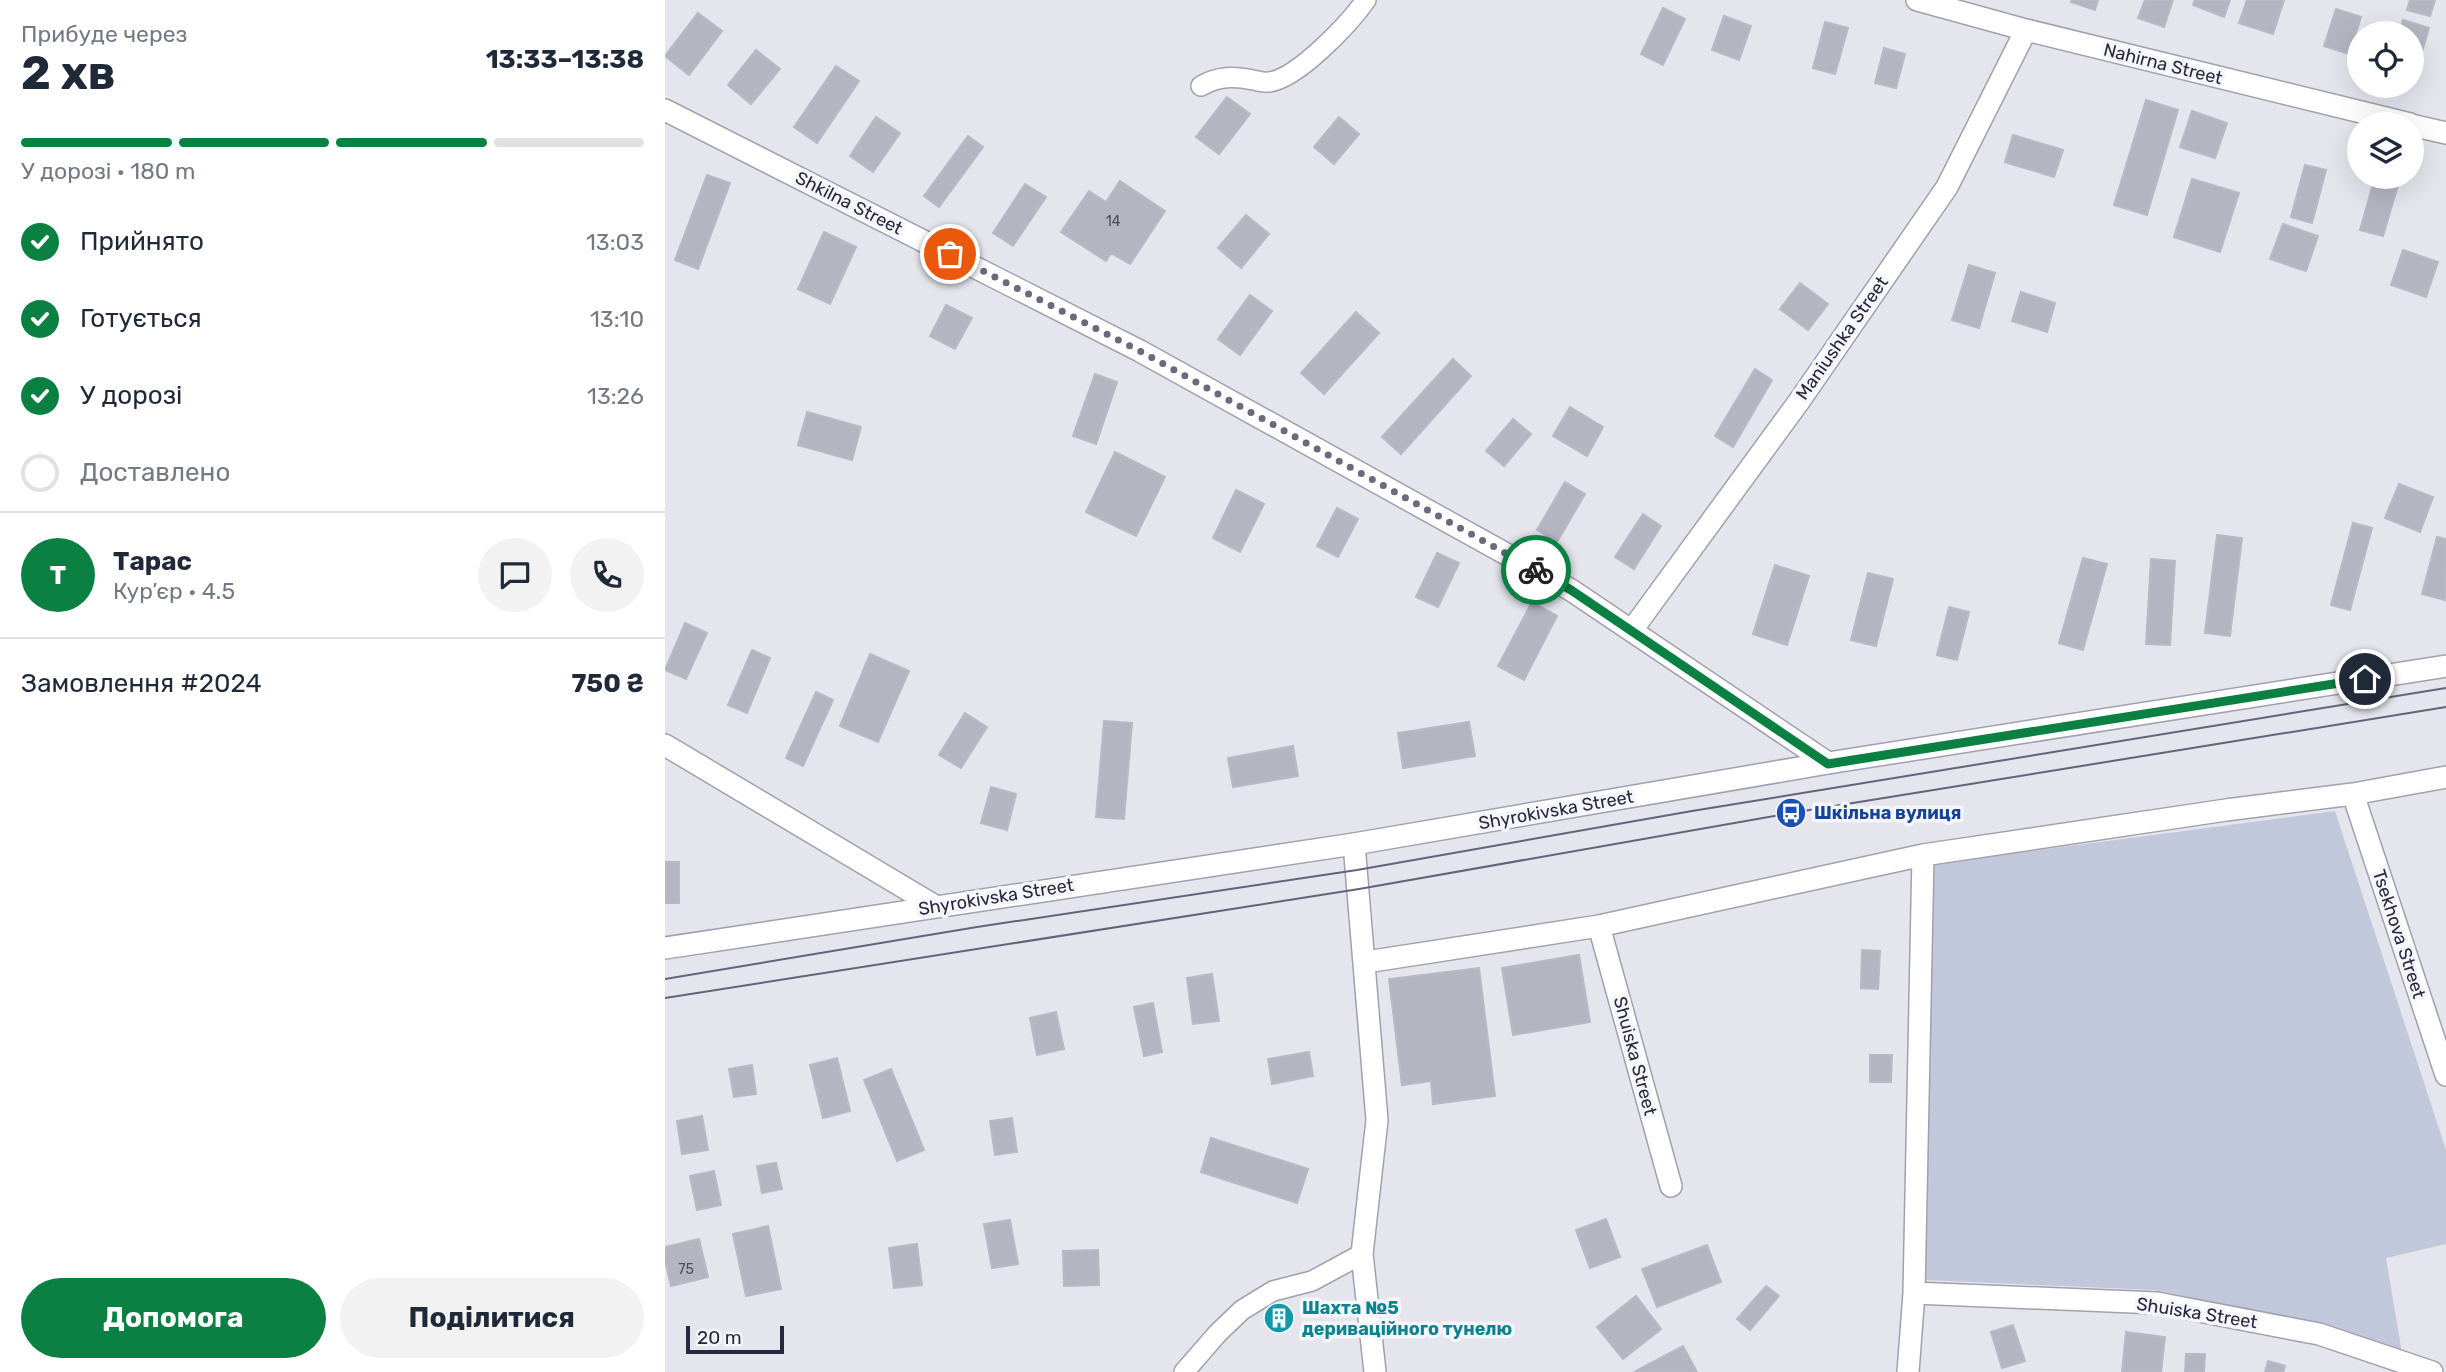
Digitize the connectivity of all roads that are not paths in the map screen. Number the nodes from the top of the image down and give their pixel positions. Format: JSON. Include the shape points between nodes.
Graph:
{"nodes":[{"id":1,"x":1366,"y":0,"type":"edge"},
{"id":2,"x":1917,"y":0,"type":"edge"},
{"id":3,"x":2026,"y":30,"type":"junction"},
{"id":4,"x":1201,"y":86,"type":"dead end"},
{"id":5,"x":665,"y":110,"type":"edge"},
{"id":6,"x":2362,"y":112,"type":"edge"},
{"id":7,"x":2424,"y":127,"type":"edge"},
{"id":8,"x":2446,"y":133,"type":"edge"},
{"id":9,"x":1632,"y":630,"type":"junction"},
{"id":10,"x":2446,"y":666,"type":"edge"},
{"id":11,"x":665,"y":745,"type":"edge"},
{"id":12,"x":1828,"y":764,"type":"junction"},
{"id":13,"x":2446,"y":778,"type":"edge"},
{"id":14,"x":2353,"y":794,"type":"junction"},
{"id":15,"x":1354,"y":844,"type":"junction"},
{"id":16,"x":1923,"y":855,"type":"junction"},
{"id":17,"x":935,"y":906,"type":"junction"},
{"id":18,"x":1599,"y":926,"type":"junction"},
{"id":19,"x":665,"y":948,"type":"edge"},
{"id":20,"x":1366,"y":962,"type":"junction"},
{"id":21,"x":2446,"y":1075,"type":"edge"},
{"id":22,"x":1671,"y":1186,"type":"dead end"},
{"id":23,"x":1361,"y":1254,"type":"junction"},
{"id":24,"x":1914,"y":1293,"type":"junction"},
{"id":25,"x":1184,"y":1372,"type":"edge"},
{"id":26,"x":1375,"y":1372,"type":"edge"},
{"id":27,"x":1908,"y":1372,"type":"edge"},
{"id":28,"x":2432,"y":1372,"type":"edge"}],
"edges":[{"from":1,"to":4,"type":"lane","via":[[1300,68],[1281,80],[1216,78]]},
{"from":2,"to":3,"type":"street","name":"Nahirna Street"},
{"from":3,"to":6,"type":"street","name":"Nahirna Street"},
{"from":3,"to":9,"type":"street","name":"Maniushka Street","via":[[1947,187],[1800,400]]},
{"from":5,"to":9,"type":"street","name":"Shkilna Street","via":[[1140,351],[1571,590]]},
{"from":7,"to":8,"type":"street","name":"Nahirna Street"},
{"from":9,"to":12,"type":"street","name":"Shkilna Street"},
{"from":10,"to":12,"type":"street","name":"Shyrokivska Street"},
{"from":11,"to":17,"type":"street"},
{"from":12,"to":15,"type":"street","name":"Shyrokivska Street"},
{"from":13,"to":14,"type":"street"},
{"from":14,"to":16,"type":"street"},
{"from":14,"to":21,"type":"street","name":"Tsekhova Street"},
{"from":15,"to":17,"type":"street","name":"Shyrokivska Street"},
{"from":15,"to":20,"type":"street"},
{"from":16,"to":18,"type":"street"},
{"from":16,"to":24,"type":"street"},
{"from":17,"to":19,"type":"street","name":"Shyrokivska Street"},
{"from":18,"to":20,"type":"street"},
{"from":18,"to":22,"type":"street","name":"Shuiska Street"},
{"from":20,"to":23,"type":"street","via":[[1377,1120]]},
{"from":23,"to":25,"type":"lane","via":[[1312,1281],[1273,1291],[1243,1310]]},
{"from":23,"to":26,"type":"street"},
{"from":24,"to":27,"type":"street"},
{"from":24,"to":28,"type":"street","name":"Shuiska Street","via":[[2157,1303],[2319,1334]]}]}
